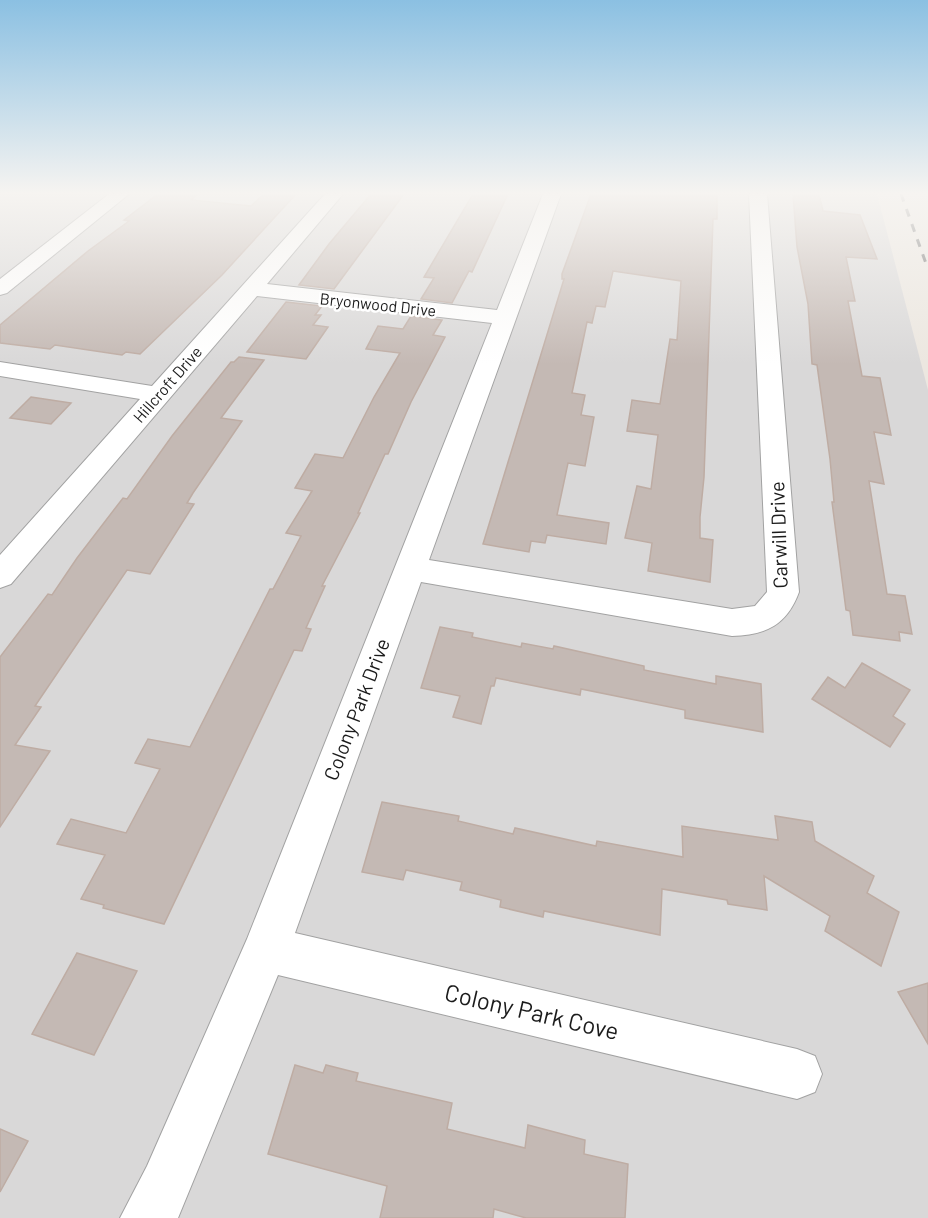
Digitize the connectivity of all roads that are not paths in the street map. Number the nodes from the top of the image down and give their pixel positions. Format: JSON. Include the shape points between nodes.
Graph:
{"nodes":[{"id":1,"x":48,"y":251,"type":"edge"},
{"id":2,"x":285,"y":251,"type":"edge"},
{"id":3,"x":530,"y":251,"type":"edge"},
{"id":4,"x":762,"y":251,"type":"edge"},
{"id":5,"x":0,"y":289,"type":"edge"},
{"id":6,"x":252,"y":289,"type":"junction"},
{"id":7,"x":505,"y":318,"type":"junction"},
{"id":8,"x":0,"y":369,"type":"edge"},
{"id":9,"x":157,"y":394,"type":"junction"},
{"id":10,"x":409,"y":568,"type":"junction"},
{"id":11,"x":0,"y":576,"type":"edge"},
{"id":12,"x":267,"y":949,"type":"junction"},
{"id":13,"x":797,"y":1074,"type":"dead end"},
{"id":14,"x":148,"y":1218,"type":"edge"}],
"edges":[{"from":1,"to":5,"type":"street"},
{"from":2,"to":6,"type":"street","name":"Hillcroft Drive"},
{"from":3,"to":7,"type":"street","name":"Colony Park Drive"},
{"from":4,"to":10,"type":"street","name":"Carwill Drive","via":[[783,592],[775,610],[754,621],[722,622]]},
{"from":6,"to":7,"type":"street","name":"Bryonwood Drive"},
{"from":6,"to":9,"type":"street","name":"Hillcroft Drive"},
{"from":7,"to":10,"type":"street","name":"Colony Park Drive"},
{"from":8,"to":9,"type":"street"},
{"from":9,"to":11,"type":"street","name":"Hillcroft Drive"},
{"from":10,"to":12,"type":"street","name":"Colony Park Drive"},
{"from":12,"to":13,"type":"street","name":"Colony Park Cove"},
{"from":12,"to":14,"type":"street","name":"Colony Park Drive","via":[[166,1185]]}]}
